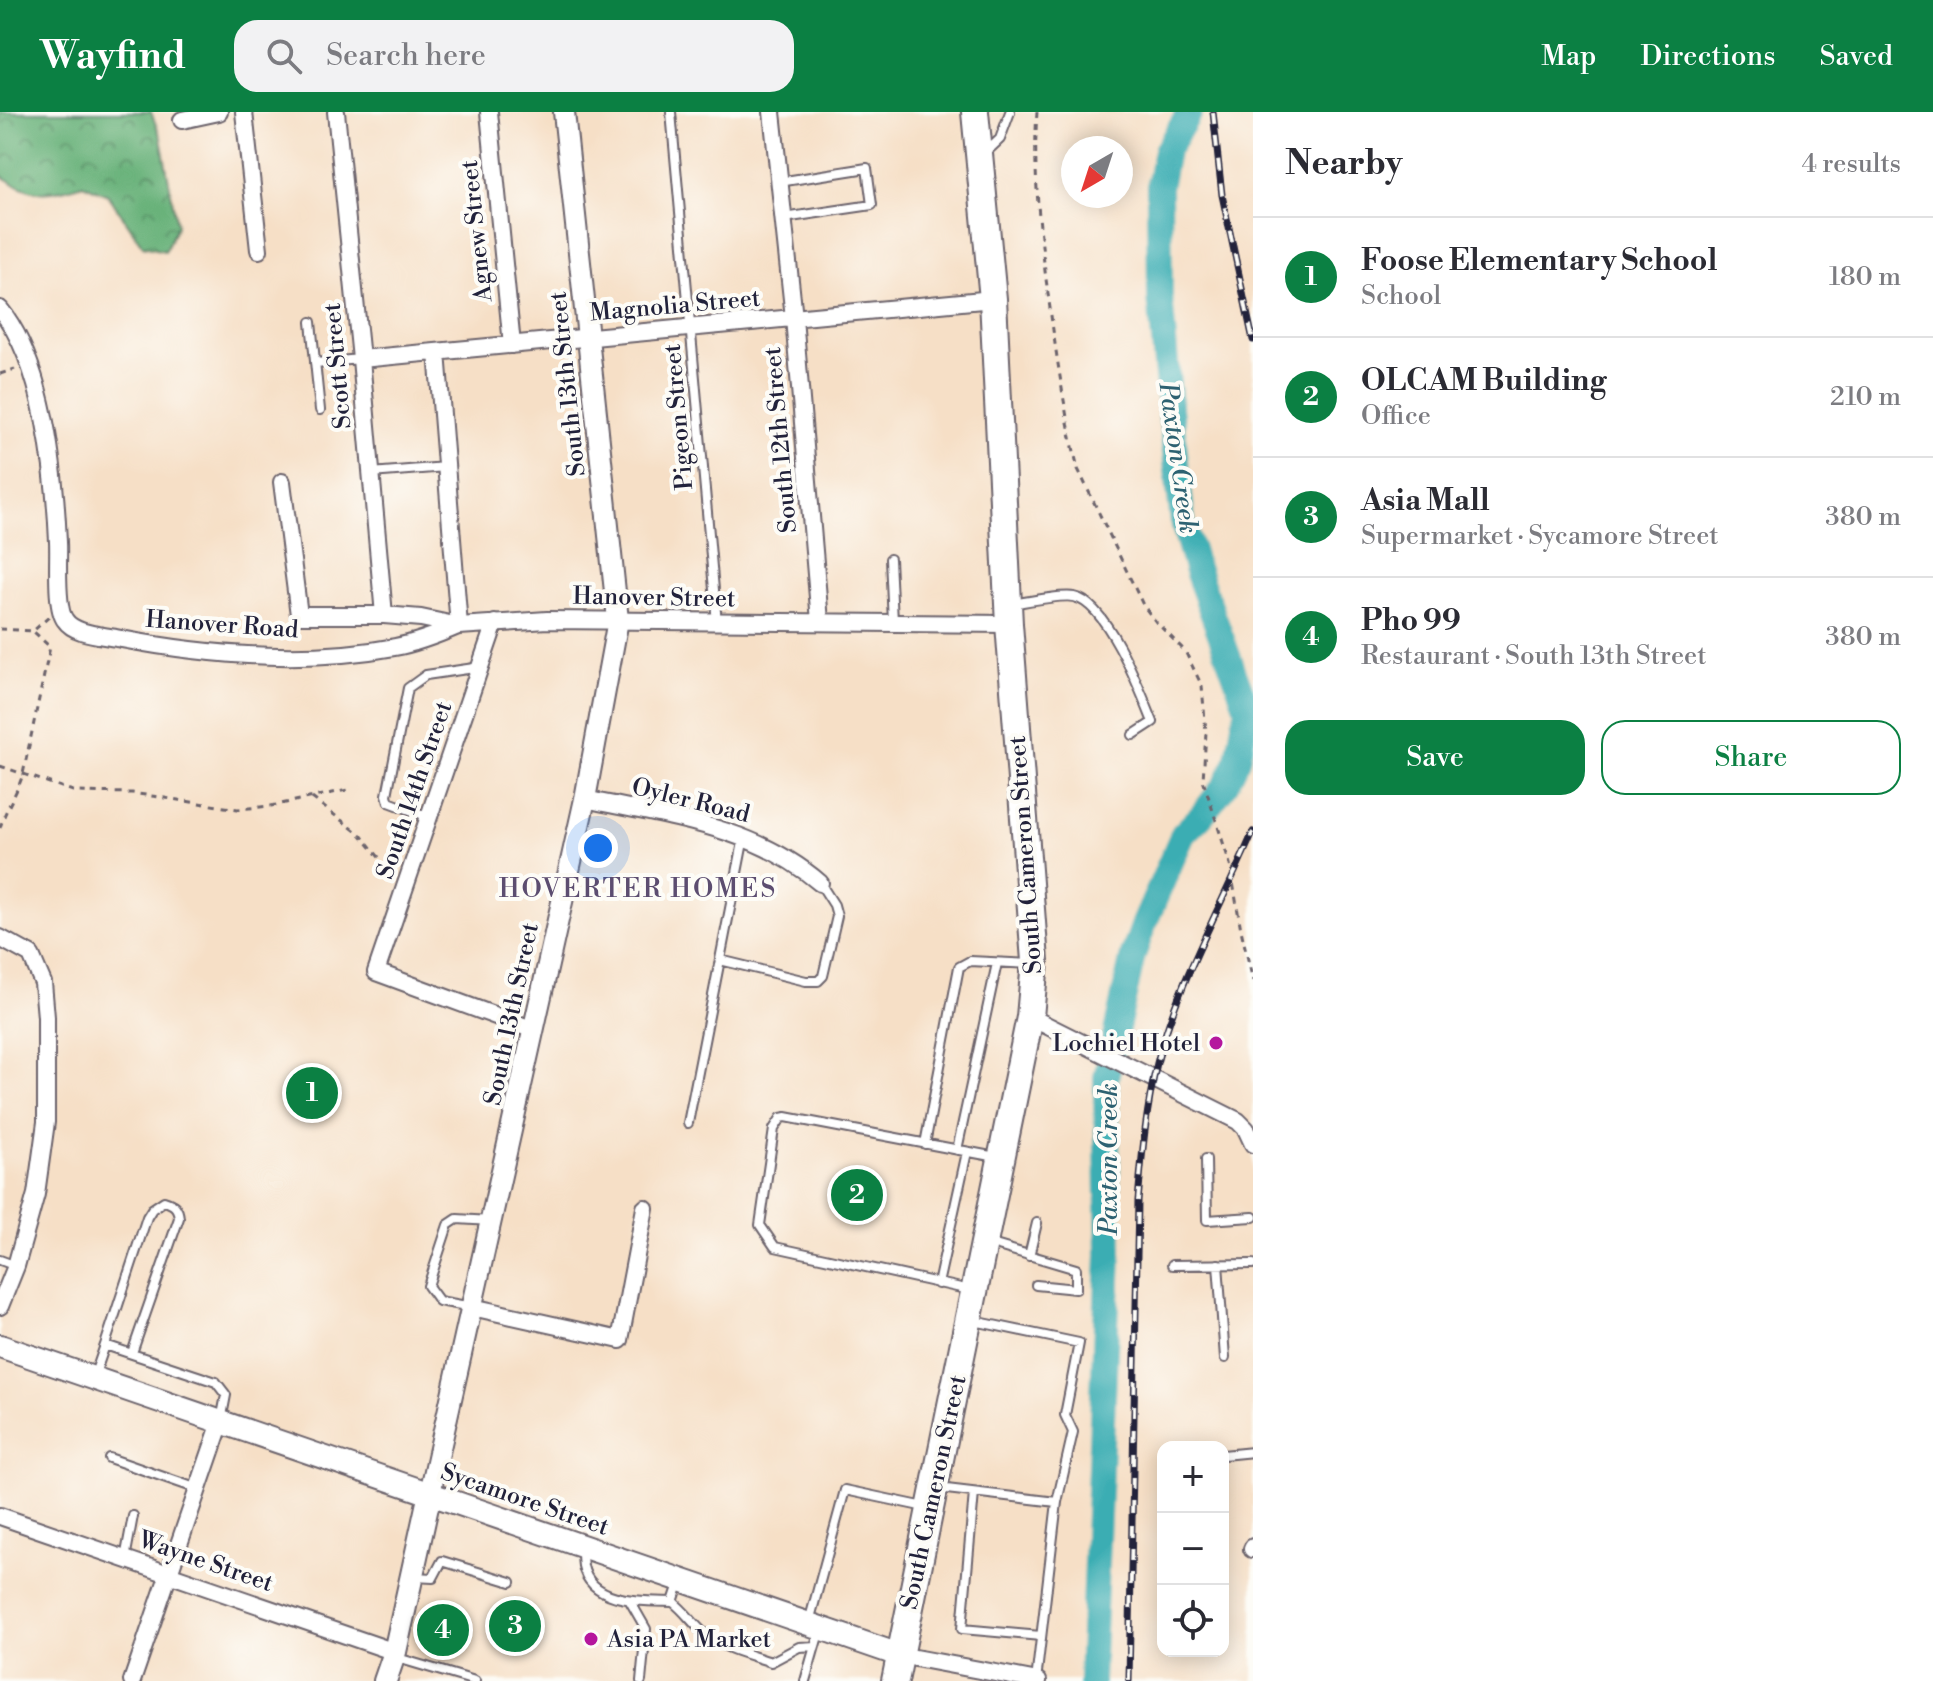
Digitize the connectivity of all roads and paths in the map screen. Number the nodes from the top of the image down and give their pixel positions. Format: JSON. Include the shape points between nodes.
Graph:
{"nodes":[{"id":1,"x":219,"y":112,"type":"edge"},
{"id":2,"x":244,"y":112,"type":"edge"},
{"id":3,"x":336,"y":112,"type":"edge"},
{"id":4,"x":489,"y":112,"type":"edge"},
{"id":5,"x":564,"y":112,"type":"edge"},
{"id":6,"x":671,"y":112,"type":"edge"},
{"id":7,"x":772,"y":112,"type":"edge"},
{"id":8,"x":975,"y":112,"type":"edge"},
{"id":9,"x":1010,"y":112,"type":"edge"},
{"id":10,"x":1037,"y":112,"type":"edge"},
{"id":11,"x":182,"y":120,"type":"dead end"},
{"id":12,"x":979,"y":159,"type":"junction"},
{"id":13,"x":779,"y":182,"type":"junction"},
{"id":14,"x":783,"y":218,"type":"junction"},
{"id":15,"x":259,"y":250,"type":"dead end"},
{"id":16,"x":993,"y":299,"type":"junction"},
{"id":17,"x":0,"y":309,"type":"edge"},
{"id":18,"x":794,"y":318,"type":"junction"},
{"id":19,"x":311,"y":322,"type":"dead end"},
{"id":20,"x":689,"y":328,"type":"junction"},
{"id":21,"x":588,"y":338,"type":"junction"},
{"id":22,"x":512,"y":345,"type":"junction"},
{"id":23,"x":437,"y":352,"type":"junction"},
{"id":24,"x":361,"y":359,"type":"junction"},
{"id":25,"x":315,"y":363,"type":"junction"},
{"id":26,"x":320,"y":410,"type":"dead end"},
{"id":27,"x":446,"y":467,"type":"junction"},
{"id":28,"x":371,"y":473,"type":"junction"},
{"id":29,"x":282,"y":482,"type":"dead end"},
{"id":30,"x":890,"y":559,"type":"dead end"},
{"id":31,"x":61,"y":607,"type":"junction"},
{"id":32,"x":1009,"y":614,"type":"junction"},
{"id":33,"x":384,"y":615,"type":"junction"},
{"id":34,"x":618,"y":620,"type":"junction"},
{"id":35,"x":820,"y":621,"type":"junction"},
{"id":36,"x":893,"y":622,"type":"junction"},
{"id":37,"x":495,"y":623,"type":"junction"},
{"id":38,"x":717,"y":623,"type":"junction"},
{"id":39,"x":459,"y":626,"type":"junction"},
{"id":40,"x":0,"y":629,"type":"edge"},
{"id":41,"x":33,"y":631,"type":"junction"},
{"id":42,"x":481,"y":667,"type":"junction"},
{"id":43,"x":1133,"y":735,"type":"dead end"},
{"id":44,"x":0,"y":766,"type":"edge"},
{"id":45,"x":23,"y":774,"type":"junction"},
{"id":46,"x":352,"y":789,"type":"dead end"},
{"id":47,"x":312,"y":797,"type":"junction"},
{"id":48,"x":585,"y":799,"type":"junction"},
{"id":49,"x":430,"y":817,"type":"junction"},
{"id":50,"x":0,"y":828,"type":"edge"},
{"id":51,"x":744,"y":836,"type":"junction"},
{"id":52,"x":820,"y":883,"type":"joint"},
{"id":53,"x":404,"y":895,"type":"junction"},
{"id":54,"x":0,"y":938,"type":"edge"},
{"id":55,"x":720,"y":960,"type":"junction"},
{"id":56,"x":997,"y":963,"type":"junction"},
{"id":57,"x":1035,"y":965,"type":"junction"},
{"id":58,"x":1253,"y":981,"type":"edge"},
{"id":59,"x":1030,"y":1017,"type":"junction"},
{"id":60,"x":534,"y":1030,"type":"junction"},
{"id":61,"x":688,"y":1123,"type":"dead end"},
{"id":62,"x":1253,"y":1142,"type":"edge"},
{"id":63,"x":925,"y":1144,"type":"junction"},
{"id":64,"x":962,"y":1151,"type":"junction"},
{"id":65,"x":1001,"y":1158,"type":"junction"},
{"id":66,"x":1206,"y":1159,"type":"dead end"},
{"id":67,"x":645,"y":1208,"type":"dead end"},
{"id":68,"x":1253,"y":1217,"type":"edge"},
{"id":69,"x":492,"y":1221,"type":"junction"},
{"id":70,"x":1037,"y":1223,"type":"dead end"},
{"id":71,"x":984,"y":1242,"type":"junction"},
{"id":72,"x":1029,"y":1256,"type":"junction"},
{"id":73,"x":8,"y":1263,"type":"edge"},
{"id":74,"x":1218,"y":1264,"type":"junction"},
{"id":75,"x":1253,"y":1264,"type":"edge"},
{"id":76,"x":1172,"y":1265,"type":"dead end"},
{"id":77,"x":938,"y":1284,"type":"junction"},
{"id":78,"x":1036,"y":1285,"type":"dead end"},
{"id":79,"x":974,"y":1291,"type":"junction"},
{"id":80,"x":0,"y":1306,"type":"edge"},
{"id":81,"x":472,"y":1307,"type":"junction"},
{"id":82,"x":968,"y":1320,"type":"junction"},
{"id":83,"x":105,"y":1345,"type":"junction"},
{"id":84,"x":0,"y":1346,"type":"edge"},
{"id":85,"x":132,"y":1353,"type":"junction"},
{"id":86,"x":1225,"y":1358,"type":"dead end"},
{"id":87,"x":93,"y":1378,"type":"junction"},
{"id":88,"x":221,"y":1422,"type":"junction"},
{"id":89,"x":1253,"y":1452,"type":"edge"},
{"id":90,"x":1229,"y":1454,"type":"edge"},
{"id":91,"x":109,"y":1458,"type":"dead end"},
{"id":92,"x":198,"y":1489,"type":"junction"},
{"id":93,"x":430,"y":1493,"type":"junction"},
{"id":94,"x":974,"y":1493,"type":"junction"},
{"id":95,"x":932,"y":1498,"type":"junction"},
{"id":96,"x":1057,"y":1502,"type":"junction"},
{"id":97,"x":0,"y":1516,"type":"edge"},
{"id":98,"x":133,"y":1516,"type":"dead end"},
{"id":99,"x":582,"y":1546,"type":"junction"},
{"id":100,"x":125,"y":1559,"type":"junction"},
{"id":101,"x":169,"y":1574,"type":"junction"},
{"id":102,"x":412,"y":1577,"type":"junction"},
{"id":103,"x":680,"y":1580,"type":"junction"},
{"id":104,"x":511,"y":1582,"type":"dead end"},
{"id":105,"x":630,"y":1601,"type":"junction"},
{"id":106,"x":673,"y":1602,"type":"junction"},
{"id":107,"x":815,"y":1633,"type":"junction"},
{"id":108,"x":1041,"y":1636,"type":"junction"},
{"id":109,"x":394,"y":1654,"type":"junction"},
{"id":110,"x":897,"y":1668,"type":"edge"},
{"id":111,"x":992,"y":1677,"type":"edge"},
{"id":112,"x":132,"y":1681,"type":"edge"},
{"id":113,"x":385,"y":1681,"type":"edge"},
{"id":114,"x":475,"y":1681,"type":"edge"},
{"id":115,"x":641,"y":1681,"type":"edge"},
{"id":116,"x":805,"y":1681,"type":"edge"},
{"id":117,"x":1037,"y":1681,"type":"edge"}],
"edges":[{"from":1,"to":11,"type":"street"},
{"from":2,"to":15,"type":"street"},
{"from":3,"to":24,"type":"street","name":"Scott Street"},
{"from":4,"to":22,"type":"street","name":"Agnew Street"},
{"from":5,"to":21,"type":"street","name":"South 13th Street"},
{"from":6,"to":20,"type":"lane","name":"Pigeon Street"},
{"from":7,"to":13,"type":"street","name":"South 12th Street"},
{"from":8,"to":12,"type":"main road","name":"South Cameron Street"},
{"from":9,"to":12,"type":"lane","via":[[1000,139]]},
{"from":10,"to":58,"type":"path","via":[[1037,206],[1065,413],[1078,469],[1143,605],[1185,651],[1202,686],[1203,780],[1230,864]]},
{"from":12,"to":16,"type":"main road","name":"South Cameron Street"},
{"from":13,"to":14,"type":"street","name":"South 12th Street"},
{"from":13,"to":14,"type":"lane","via":[[867,168],[872,205]]},
{"from":14,"to":18,"type":"street","name":"South 12th Street"},
{"from":16,"to":18,"type":"street","name":"Magnolia Street"},
{"from":16,"to":32,"type":"main road","name":"South Cameron Street"},
{"from":17,"to":31,"type":"street","via":[[35,374],[50,461]]},
{"from":18,"to":20,"type":"street","name":"Magnolia Street"},
{"from":18,"to":35,"type":"street","name":"South 12th Street"},
{"from":19,"to":25,"type":"lane"},
{"from":20,"to":21,"type":"street","name":"Magnolia Street"},
{"from":20,"to":38,"type":"lane","name":"Pigeon Street"},
{"from":21,"to":22,"type":"street","name":"Magnolia Street"},
{"from":21,"to":34,"type":"street","name":"South 13th Street"},
{"from":22,"to":23,"type":"street","name":"Magnolia Street"},
{"from":23,"to":24,"type":"street","name":"Magnolia Street"},
{"from":23,"to":27,"type":"street"},
{"from":24,"to":25,"type":"lane"},
{"from":24,"to":28,"type":"street","name":"Scott Street"},
{"from":25,"to":26,"type":"lane"},
{"from":27,"to":28,"type":"lane"},
{"from":27,"to":39,"type":"street"},
{"from":28,"to":33,"type":"street","name":"Scott Street"},
{"from":29,"to":33,"type":"street","name":"Hanover Street","via":[[299,615]]},
{"from":30,"to":36,"type":"lane"},
{"from":31,"to":39,"type":"street","name":"Hanover Road","via":[[65,621],[89,633],[175,649],[279,655],[392,648]]},
{"from":31,"to":41,"type":"path"},
{"from":32,"to":36,"type":"street","name":"Hanover Street"},
{"from":32,"to":43,"type":"lane","via":[[1075,597],[1099,612],[1153,722]]},
{"from":32,"to":57,"type":"main road","name":"South Cameron Street"},
{"from":33,"to":39,"type":"street","name":"Hanover Street"},
{"from":34,"to":37,"type":"street","name":"Hanover Street"},
{"from":34,"to":38,"type":"street","name":"Hanover Street"},
{"from":34,"to":48,"type":"street","name":"South 13th Street"},
{"from":35,"to":36,"type":"street","name":"Hanover Street"},
{"from":35,"to":38,"type":"street","name":"Hanover Street"},
{"from":37,"to":39,"type":"street","name":"Hanover Street"},
{"from":37,"to":42,"type":"street","name":"South 14th Street"},
{"from":40,"to":41,"type":"path"},
{"from":41,"to":45,"type":"path","via":[[50,647]]},
{"from":42,"to":49,"type":"street","name":"South 14th Street"},
{"from":42,"to":49,"type":"lane","via":[[426,675],[408,688],[387,795],[389,802]]},
{"from":44,"to":45,"type":"path"},
{"from":45,"to":47,"type":"path","via":[[76,792],[132,793],[238,809]]},
{"from":45,"to":50,"type":"path"},
{"from":46,"to":47,"type":"path"},
{"from":47,"to":53,"type":"path","via":[[361,835]]},
{"from":48,"to":51,"type":"street","name":"Oyler Road"},
{"from":48,"to":60,"type":"street","name":"South 13th Street"},
{"from":49,"to":53,"type":"street","name":"South 14th Street"},
{"from":51,"to":52,"type":"street","name":"Oyler Road","via":[[798,864]]},
{"from":51,"to":55,"type":"lane"},
{"from":52,"to":55,"type":"lane","via":[[837,916],[818,981]]},
{"from":53,"to":60,"type":"street","name":"South 14th Street","via":[[376,972]]},
{"from":54,"to":73,"type":"street","via":[[31,955],[43,983],[46,1017],[46,1122],[36,1194]]},
{"from":55,"to":61,"type":"lane"},
{"from":56,"to":57,"type":"lane"},
{"from":56,"to":63,"type":"lane","via":[[970,961],[959,967]]},
{"from":56,"to":64,"type":"lane"},
{"from":57,"to":59,"type":"main road","name":"South Cameron Street"},
{"from":59,"to":62,"type":"street","via":[[1238,1121]]},
{"from":59,"to":65,"type":"main road","name":"South Cameron Street"},
{"from":60,"to":69,"type":"street","name":"South 13th Street"},
{"from":63,"to":64,"type":"lane"},
{"from":63,"to":77,"type":"lane","via":[[781,1118],[774,1129],[760,1225],[775,1247]]},
{"from":64,"to":65,"type":"lane"},
{"from":64,"to":77,"type":"lane"},
{"from":65,"to":71,"type":"main road","name":"South Cameron Street"},
{"from":66,"to":68,"type":"lane","via":[[1207,1220]]},
{"from":67,"to":81,"type":"street","via":[[620,1340]]},
{"from":69,"to":81,"type":"street","name":"South 13th Street"},
{"from":69,"to":81,"type":"lane","via":[[457,1219],[448,1225],[428,1286],[439,1301]]},
{"from":70,"to":72,"type":"lane"},
{"from":71,"to":72,"type":"lane"},
{"from":71,"to":79,"type":"main road","name":"South Cameron Street"},
{"from":72,"to":78,"type":"lane","via":[[1076,1269],[1076,1289]]},
{"from":73,"to":80,"type":"street"},
{"from":74,"to":75,"type":"lane"},
{"from":74,"to":76,"type":"lane"},
{"from":74,"to":86,"type":"lane"},
{"from":77,"to":79,"type":"lane"},
{"from":79,"to":82,"type":"main road","name":"South Cameron Street"},
{"from":81,"to":93,"type":"street","name":"South 13th Street"},
{"from":82,"to":95,"type":"main road","name":"South Cameron Street"},
{"from":82,"to":96,"type":"lane","via":[[1079,1343],[1065,1415],[1073,1432]]},
{"from":83,"to":85,"type":"lane"},
{"from":83,"to":85,"type":"lane","via":[[147,1217],[164,1201],[173,1204],[179,1218]]},
{"from":83,"to":87,"type":"lane"},
{"from":84,"to":87,"type":"main road","name":"Sycamore Street"},
{"from":85,"to":88,"type":"lane","via":[[216,1382],[226,1395]]},
{"from":87,"to":88,"type":"main road","name":"Sycamore Street"},
{"from":88,"to":92,"type":"street"},
{"from":88,"to":93,"type":"main road","name":"Sycamore Street"},
{"from":89,"to":90,"type":"lane"},
{"from":91,"to":92,"type":"lane"},
{"from":92,"to":101,"type":"street"},
{"from":93,"to":99,"type":"main road","name":"Sycamore Street"},
{"from":93,"to":102,"type":"main road","name":"South 13th Street"},
{"from":94,"to":95,"type":"lane"},
{"from":94,"to":96,"type":"lane"},
{"from":94,"to":108,"type":"lane","via":[[962,1629]]},
{"from":95,"to":107,"type":"lane","via":[[845,1490]]},
{"from":95,"to":110,"type":"main road","name":"South Cameron Street"},
{"from":96,"to":108,"type":"lane"},
{"from":97,"to":100,"type":"street","name":"Wayne Street"},
{"from":98,"to":100,"type":"lane"},
{"from":99,"to":103,"type":"main road","name":"Sycamore Street"},
{"from":99,"to":105,"type":"lane","via":[[583,1569],[591,1580]]},
{"from":100,"to":101,"type":"street","name":"Wayne Street"},
{"from":101,"to":109,"type":"street","name":"Wayne Street"},
{"from":101,"to":112,"type":"street"},
{"from":102,"to":104,"type":"lane","via":[[433,1578],[442,1561]]},
{"from":102,"to":109,"type":"main road","name":"South 13th Street"},
{"from":103,"to":106,"type":"lane"},
{"from":103,"to":107,"type":"main road","name":"Sycamore Street"},
{"from":105,"to":106,"type":"lane"},
{"from":105,"to":115,"type":"lane","via":[[646,1629]]},
{"from":106,"to":107,"type":"lane","via":[[720,1644],[771,1662]]},
{"from":107,"to":110,"type":"main road","name":"Sycamore Street"},
{"from":107,"to":116,"type":"lane"},
{"from":108,"to":117,"type":"lane"},
{"from":109,"to":113,"type":"main road","name":"South 13th Street"},
{"from":109,"to":114,"type":"lane"},
{"from":110,"to":111,"type":"street","name":"Sycamore Street"},
{"from":111,"to":117,"type":"street","name":"Sycamore Street"}]}
